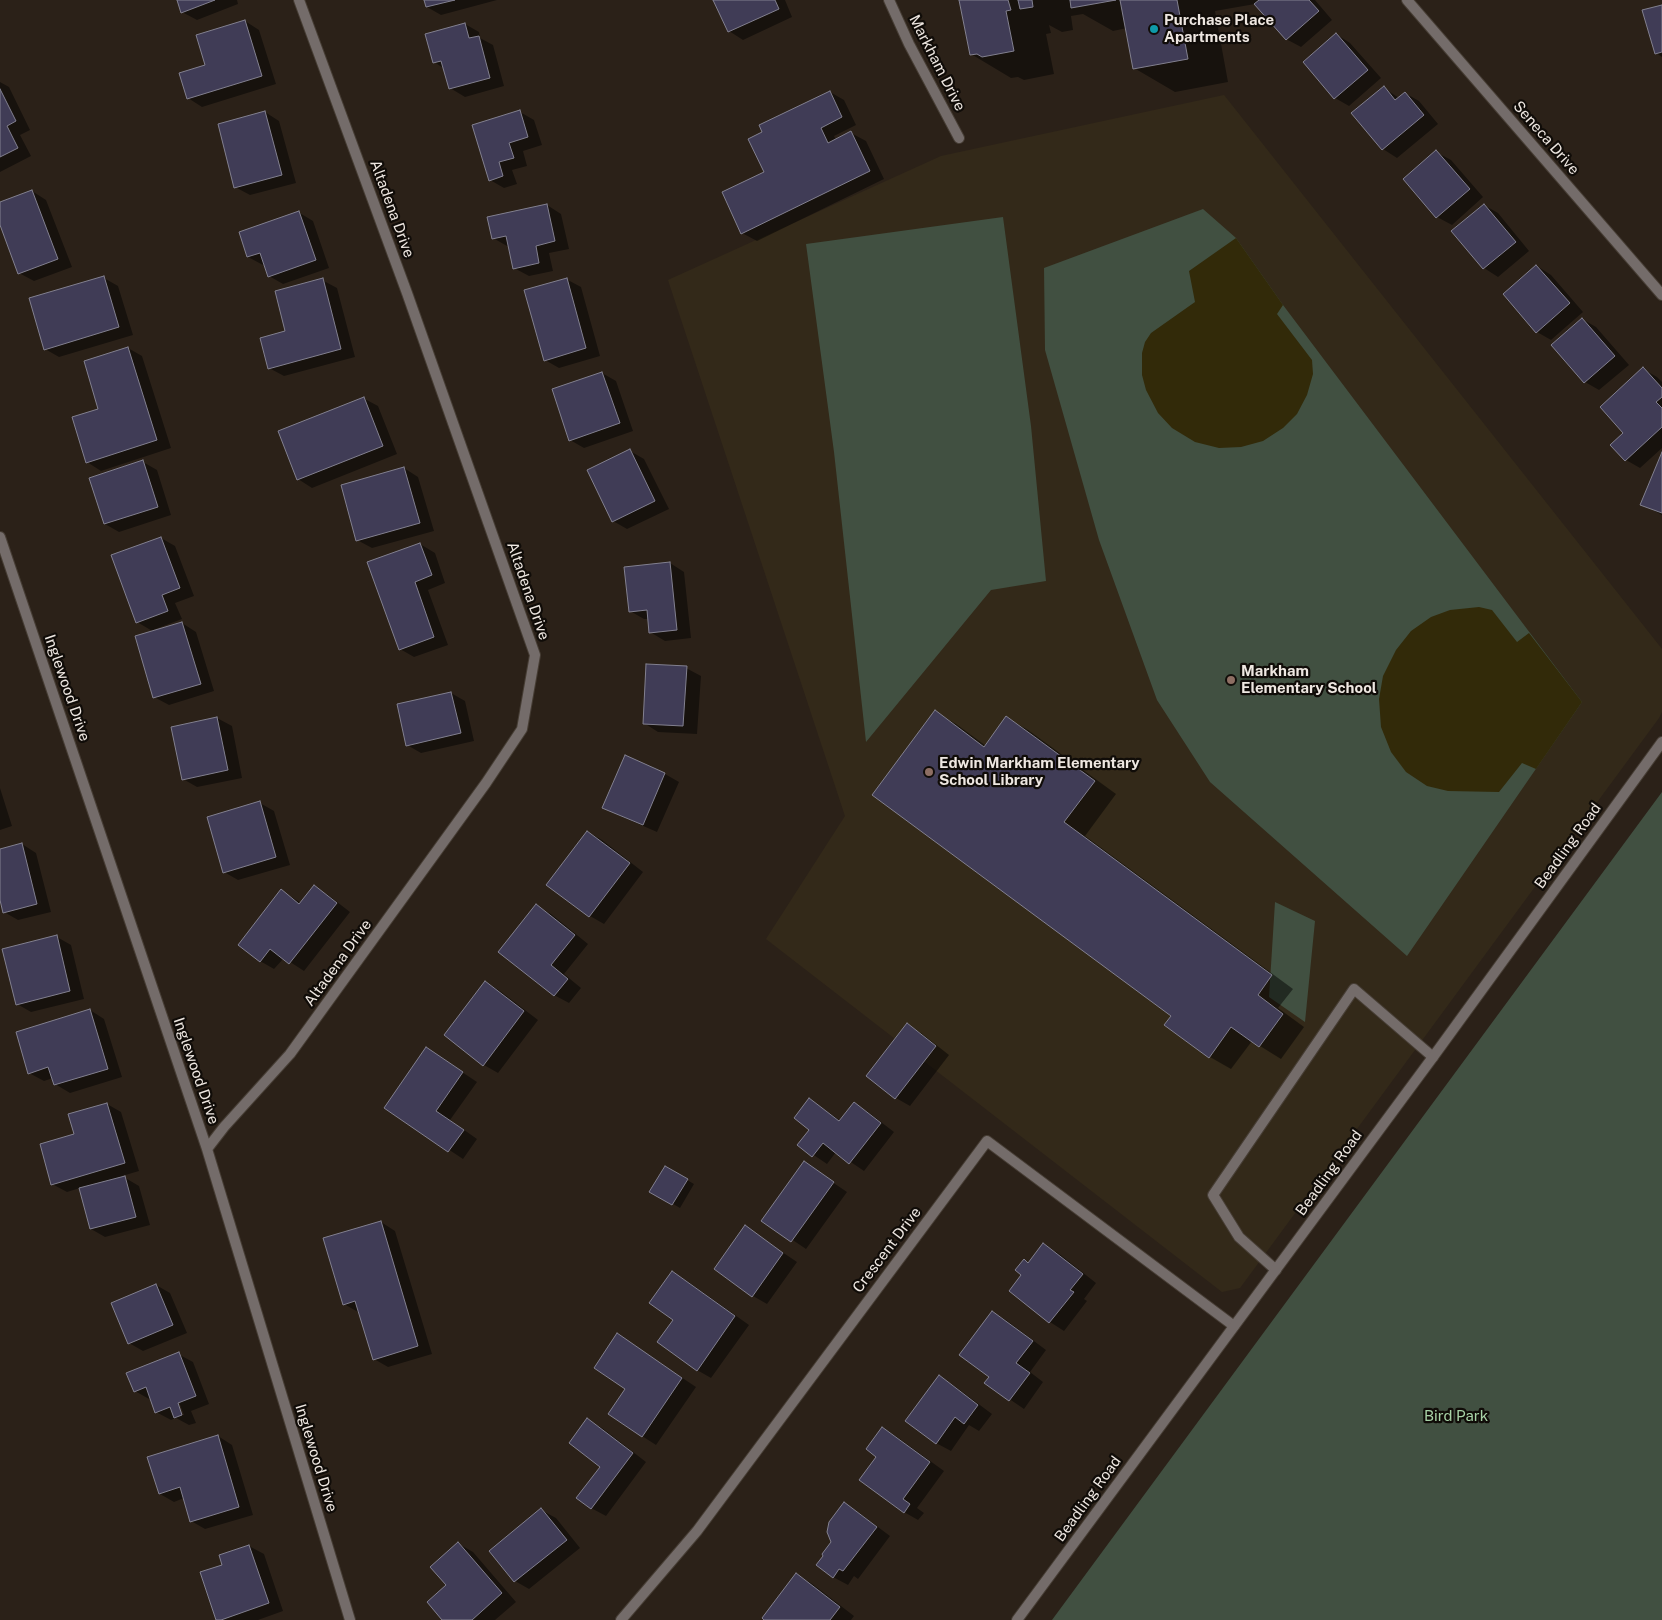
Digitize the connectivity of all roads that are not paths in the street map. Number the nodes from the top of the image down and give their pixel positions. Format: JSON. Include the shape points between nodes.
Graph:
{"nodes":[{"id":1,"x":299,"y":0,"type":"edge"},
{"id":2,"x":889,"y":0,"type":"edge"},
{"id":3,"x":1407,"y":0,"type":"edge"},
{"id":4,"x":959,"y":138,"type":"dead end"},
{"id":5,"x":1662,"y":295,"type":"edge"},
{"id":6,"x":0,"y":537,"type":"edge"},
{"id":7,"x":1662,"y":742,"type":"edge"},
{"id":8,"x":1433,"y":1057,"type":"junction"},
{"id":9,"x":207,"y":1149,"type":"junction"},
{"id":10,"x":1276,"y":1270,"type":"junction"},
{"id":11,"x":1234,"y":1326,"type":"junction"},
{"id":12,"x":350,"y":1620,"type":"edge"},
{"id":13,"x":621,"y":1620,"type":"edge"},
{"id":14,"x":1017,"y":1620,"type":"edge"}],
"edges":[{"from":1,"to":9,"type":"street","name":"Altadena Drive","via":[[407,293],[534,655],[522,729],[502,760],[290,1054]]},
{"from":2,"to":4,"type":"street","name":"Markham Drive"},
{"from":3,"to":5,"type":"street","name":"Seneca Drive"},
{"from":6,"to":9,"type":"street","name":"Inglewood Drive"},
{"from":7,"to":8,"type":"street","name":"Beadling Road"},
{"from":8,"to":10,"type":"street","name":"Beadling Road"},
{"from":8,"to":10,"type":"street","via":[[1354,989],[1213,1195],[1240,1237]]},
{"from":9,"to":12,"type":"street","name":"Inglewood Drive"},
{"from":10,"to":11,"type":"street","name":"Beadling Road"},
{"from":11,"to":13,"type":"street","name":"Crescent Drive","via":[[987,1141],[698,1531]]},
{"from":11,"to":14,"type":"street","name":"Beadling Road"}]}
